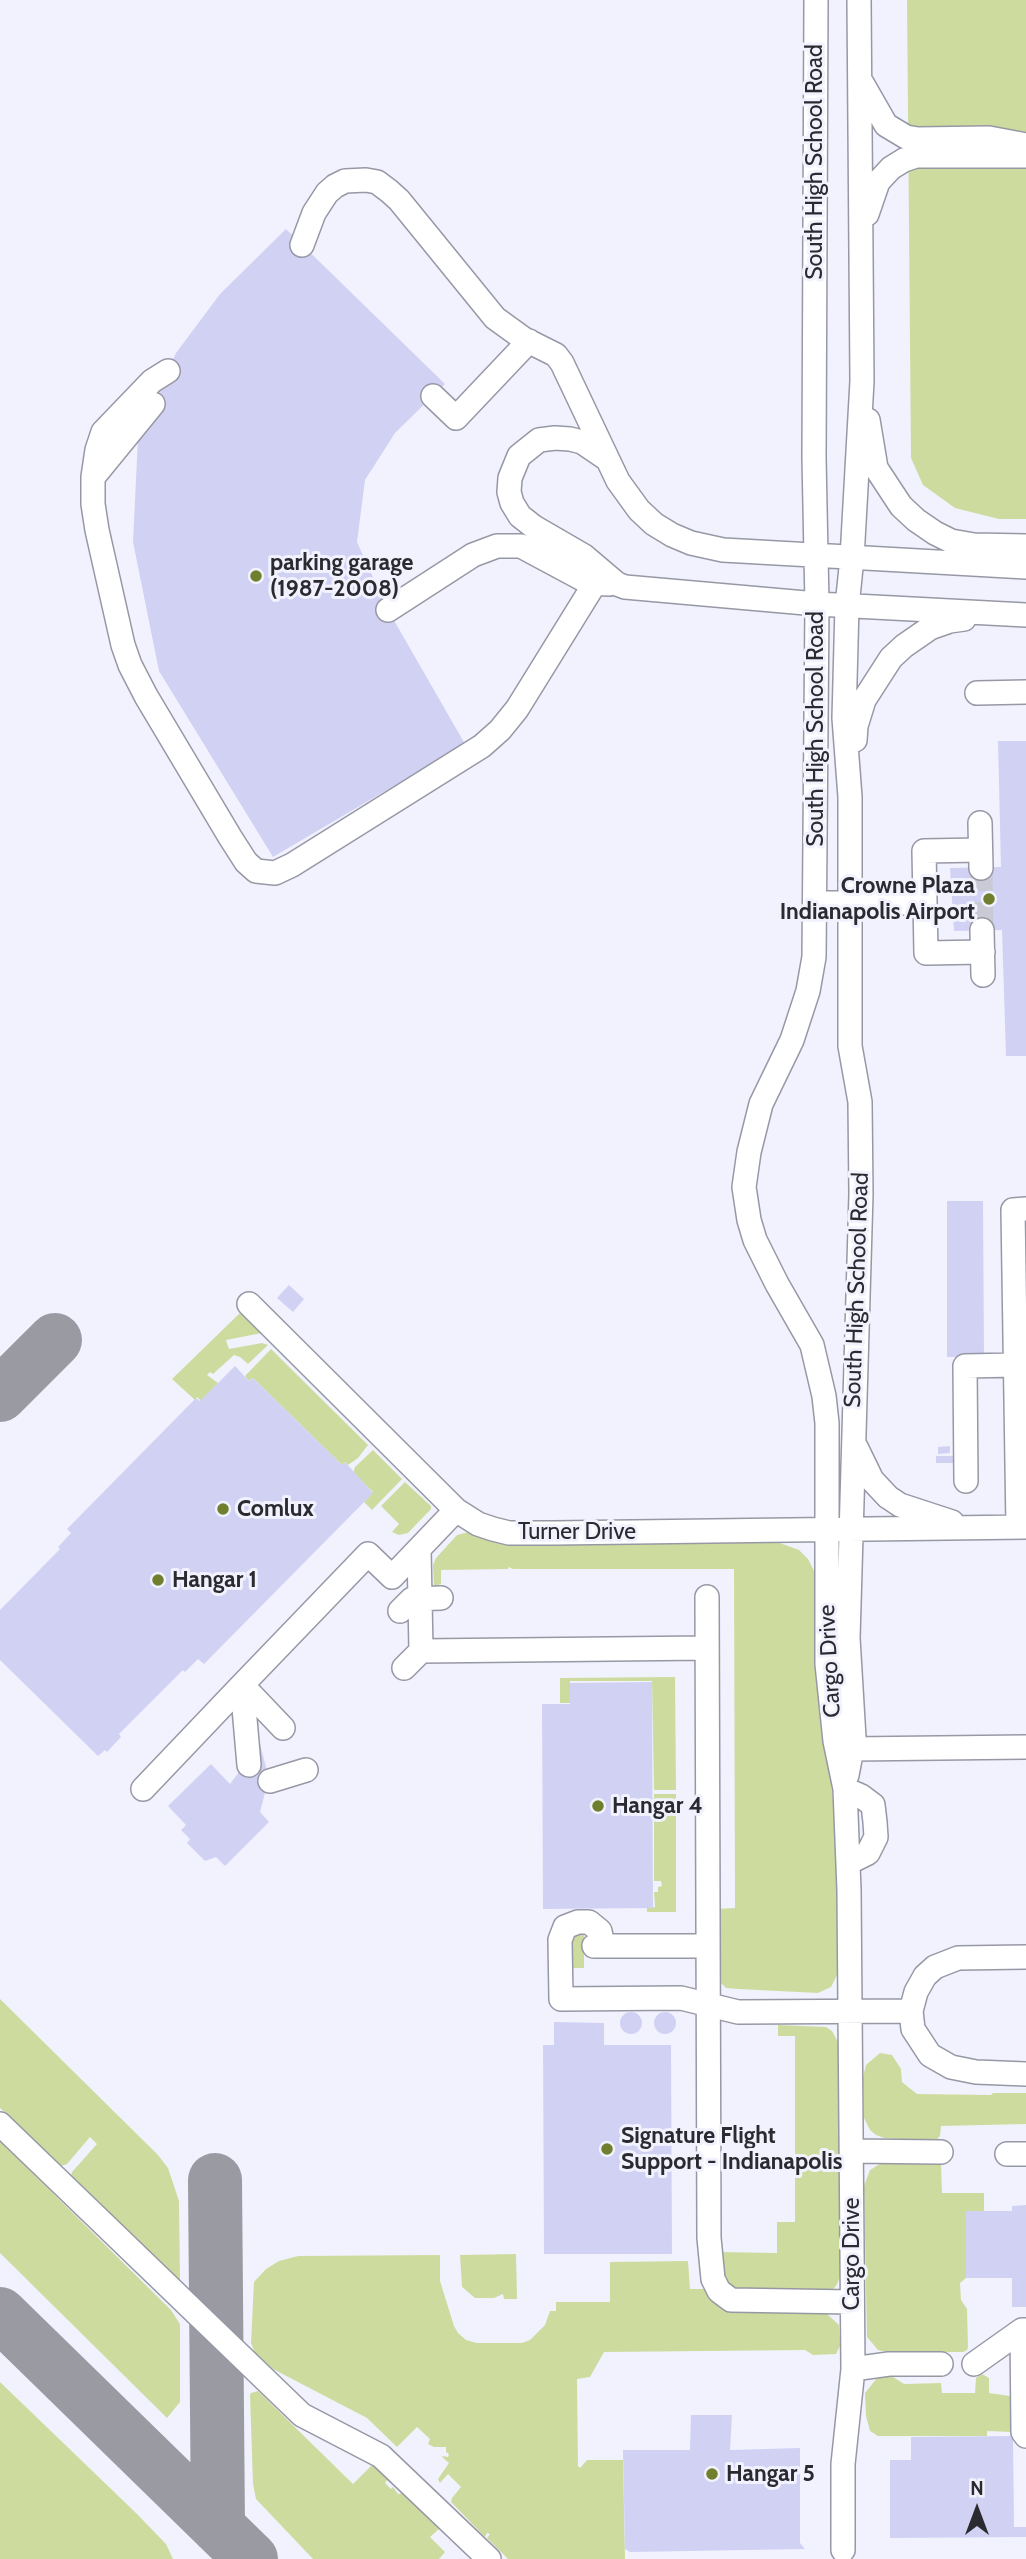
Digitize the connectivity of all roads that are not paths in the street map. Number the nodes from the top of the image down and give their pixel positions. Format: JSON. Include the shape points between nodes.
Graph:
{"nodes":[{"id":1,"x":816,"y":0,"type":"edge"},
{"id":2,"x":859,"y":0,"type":"edge"},
{"id":3,"x":860,"y":80,"type":"junction"},
{"id":4,"x":1026,"y":145,"type":"edge"},
{"id":5,"x":919,"y":148,"type":"junction"},
{"id":6,"x":1026,"y":156,"type":"edge"},
{"id":7,"x":302,"y":245,"type":"dead end"},
{"id":8,"x":861,"y":256,"type":"junction"},
{"id":9,"x":529,"y":341,"type":"junction"},
{"id":10,"x":168,"y":371,"type":"dead end"},
{"id":11,"x":862,"y":381,"type":"junction"},
{"id":12,"x":433,"y":396,"type":"dead end"},
{"id":13,"x":153,"y":404,"type":"dead end"},
{"id":14,"x":608,"y":461,"type":"junction"},
{"id":15,"x":93,"y":477,"type":"junction"},
{"id":16,"x":1026,"y":546,"type":"edge"},
{"id":17,"x":816,"y":557,"type":"junction"},
{"id":18,"x":852,"y":558,"type":"junction"},
{"id":19,"x":1026,"y":567,"type":"edge"},
{"id":20,"x":606,"y":583,"type":"junction"},
{"id":21,"x":817,"y":604,"type":"junction"},
{"id":22,"x":846,"y":606,"type":"junction"},
{"id":23,"x":388,"y":610,"type":"dead end"},
{"id":24,"x":1016,"y":615,"type":"edge"},
{"id":25,"x":1026,"y":692,"type":"edge"},
{"id":26,"x":976,"y":693,"type":"dead end"},
{"id":27,"x":850,"y":797,"type":"junction"},
{"id":28,"x":980,"y":823,"type":"dead end"},
{"id":29,"x":816,"y":903,"type":"junction"},
{"id":30,"x":925,"y":903,"type":"junction"},
{"id":31,"x":851,"y":904,"type":"junction"},
{"id":32,"x":984,"y":975,"type":"dead end"},
{"id":33,"x":1026,"y":1209,"type":"edge"},
{"id":34,"x":249,"y":1304,"type":"dead end"},
{"id":35,"x":1019,"y":1353,"type":"edge"},
{"id":36,"x":852,"y":1438,"type":"junction"},
{"id":37,"x":966,"y":1481,"type":"dead end"},
{"id":38,"x":456,"y":1510,"type":"junction"},
{"id":39,"x":1022,"y":1527,"type":"edge"},
{"id":40,"x":976,"y":1528,"type":"junction"},
{"id":41,"x":839,"y":1531,"type":"junction"},
{"id":42,"x":419,"y":1549,"type":"junction"},
{"id":43,"x":392,"y":1577,"type":"junction"},
{"id":44,"x":707,"y":1597,"type":"dead end"},
{"id":45,"x":418,"y":1602,"type":"junction"},
{"id":46,"x":707,"y":1648,"type":"junction"},
{"id":47,"x":421,"y":1651,"type":"junction"},
{"id":48,"x":404,"y":1668,"type":"dead end"},
{"id":49,"x":242,"y":1685,"type":"junction"},
{"id":50,"x":283,"y":1728,"type":"dead end"},
{"id":51,"x":1026,"y":1747,"type":"edge"},
{"id":52,"x":852,"y":1749,"type":"junction"},
{"id":53,"x":250,"y":1765,"type":"dead end"},
{"id":54,"x":306,"y":1770,"type":"dead end"},
{"id":55,"x":270,"y":1780,"type":"dead end"},
{"id":56,"x":143,"y":1789,"type":"dead end"},
{"id":57,"x":845,"y":1789,"type":"junction"},
{"id":58,"x":708,"y":1946,"type":"junction"},
{"id":59,"x":1026,"y":1957,"type":"edge"},
{"id":60,"x":708,"y":2004,"type":"junction"},
{"id":61,"x":850,"y":2011,"type":"junction"},
{"id":62,"x":911,"y":2011,"type":"junction"},
{"id":63,"x":1026,"y":2074,"type":"edge"},
{"id":64,"x":0,"y":2124,"type":"edge"},
{"id":65,"x":852,"y":2151,"type":"junction"},
{"id":66,"x":941,"y":2152,"type":"dead end"},
{"id":67,"x":852,"y":2302,"type":"junction"},
{"id":68,"x":1024,"y":2330,"type":"edge"},
{"id":69,"x":941,"y":2364,"type":"dead end"},
{"id":70,"x":974,"y":2364,"type":"dead end"},
{"id":71,"x":853,"y":2369,"type":"junction"},
{"id":72,"x":1026,"y":2436,"type":"edge"},
{"id":73,"x":844,"y":2550,"type":"dead end"},
{"id":74,"x":489,"y":2559,"type":"edge"}],
"edges":[{"from":1,"to":17,"type":"street","name":"South High School Road"},
{"from":2,"to":3,"type":"street","name":"South High School Road"},
{"from":3,"to":5,"type":"street","via":[[886,125]]},
{"from":3,"to":8,"type":"street","name":"South High School Road"},
{"from":4,"to":5,"type":"street","via":[[989,138]]},
{"from":5,"to":6,"type":"street"},
{"from":5,"to":8,"type":"street","via":[[878,182],[869,205]]},
{"from":7,"to":9,"type":"street","via":[[327,193],[345,181],[377,182],[399,200],[495,318]]},
{"from":8,"to":11,"type":"street","name":"South High School Road"},
{"from":9,"to":12,"type":"street","via":[[456,418]]},
{"from":9,"to":14,"type":"street","via":[[562,363]]},
{"from":10,"to":15,"type":"street","via":[[152,381],[103,432]]},
{"from":11,"to":16,"type":"street","via":[[876,468],[901,506],[934,534],[951,541]]},
{"from":11,"to":18,"type":"street","name":"South High School Road"},
{"from":13,"to":15,"type":"street"},
{"from":14,"to":17,"type":"street","via":[[639,510],[672,536],[723,550]]},
{"from":14,"to":20,"type":"street","via":[[582,442],[539,440],[519,456],[509,492],[520,516],[584,556]]},
{"from":15,"to":20,"type":"street","via":[[97,530],[130,665],[230,837],[250,867],[260,873],[275,873],[292,865],[481,746],[517,709]]},
{"from":17,"to":18,"type":"street"},
{"from":17,"to":21,"type":"street","name":"South High School Road"},
{"from":18,"to":19,"type":"street"},
{"from":18,"to":22,"type":"street","name":"South High School Road"},
{"from":20,"to":21,"type":"street","via":[[636,590]]},
{"from":20,"to":23,"type":"street","via":[[510,544],[472,555]]},
{"from":21,"to":22,"type":"street"},
{"from":21,"to":29,"type":"street","name":"South High School Road"},
{"from":22,"to":24,"type":"street"},
{"from":22,"to":27,"type":"street","name":"South High School Road","via":[[844,718]]},
{"from":24,"to":27,"type":"street","via":[[950,621],[930,628],[891,658],[860,712]]},
{"from":25,"to":26,"type":"street"},
{"from":27,"to":31,"type":"street","name":"South High School Road"},
{"from":28,"to":30,"type":"street","via":[[980,859],[923,851]]},
{"from":29,"to":31,"type":"street"},
{"from":29,"to":41,"type":"street","name":"South High School Road","via":[[808,991],[792,1040],[761,1104],[744,1187],[755,1240],[818,1364]]},
{"from":30,"to":31,"type":"street"},
{"from":30,"to":32,"type":"street","via":[[926,953],[983,941]]},
{"from":31,"to":36,"type":"street","name":"South High School Road","via":[[850,1046],[860,1102],[861,1194]]},
{"from":33,"to":35,"type":"street","via":[[1013,1210]]},
{"from":34,"to":38,"type":"street","name":"Turner Drive"},
{"from":35,"to":37,"type":"street","via":[[965,1366]]},
{"from":35,"to":39,"type":"street"},
{"from":36,"to":40,"type":"street","via":[[862,1464],[888,1497],[937,1519]]},
{"from":36,"to":41,"type":"street","name":"South High School Road"},
{"from":38,"to":41,"type":"street","name":"Turner Drive","via":[[478,1524],[509,1533]]},
{"from":38,"to":42,"type":"street"},
{"from":39,"to":40,"type":"street"},
{"from":40,"to":41,"type":"street"},
{"from":41,"to":52,"type":"street","name":"Cargo Drive"},
{"from":41,"to":57,"type":"street","name":"Cargo Drive","via":[[827,1664]]},
{"from":42,"to":43,"type":"street"},
{"from":42,"to":45,"type":"street"},
{"from":43,"to":45,"type":"street"},
{"from":43,"to":49,"type":"street","via":[[368,1554]]},
{"from":44,"to":46,"type":"street"},
{"from":45,"to":47,"type":"street"},
{"from":46,"to":47,"type":"street"},
{"from":46,"to":58,"type":"street"},
{"from":47,"to":48,"type":"street"},
{"from":49,"to":50,"type":"street"},
{"from":49,"to":53,"type":"street"},
{"from":49,"to":56,"type":"street"},
{"from":51,"to":52,"type":"street"},
{"from":52,"to":57,"type":"street","name":"Cargo Drive"},
{"from":54,"to":55,"type":"street"},
{"from":57,"to":61,"type":"street","name":"Cargo Drive"},
{"from":58,"to":60,"type":"street"},
{"from":58,"to":60,"type":"street","via":[[598,1947],[600,1931],[589,1922],[570,1924],[559,1940],[561,1999],[681,1998]]},
{"from":59,"to":62,"type":"street","via":[[958,1958],[935,1967],[916,1992]]},
{"from":60,"to":61,"type":"street","via":[[738,2012]]},
{"from":60,"to":67,"type":"street","via":[[713,2279],[731,2300]]},
{"from":61,"to":62,"type":"street"},
{"from":61,"to":65,"type":"street","name":"Cargo Drive"},
{"from":62,"to":63,"type":"street","via":[[913,2029],[930,2055],[951,2067]]},
{"from":64,"to":74,"type":"street","via":[[302,2415],[381,2456]]},
{"from":65,"to":66,"type":"street"},
{"from":65,"to":67,"type":"street","name":"Cargo Drive"},
{"from":67,"to":71,"type":"street","name":"Cargo Drive"},
{"from":68,"to":70,"type":"street"},
{"from":68,"to":72,"type":"street","via":[[1013,2363]]},
{"from":69,"to":71,"type":"street"},
{"from":71,"to":73,"type":"street","name":"Cargo Drive","via":[[844,2464]]}]}
